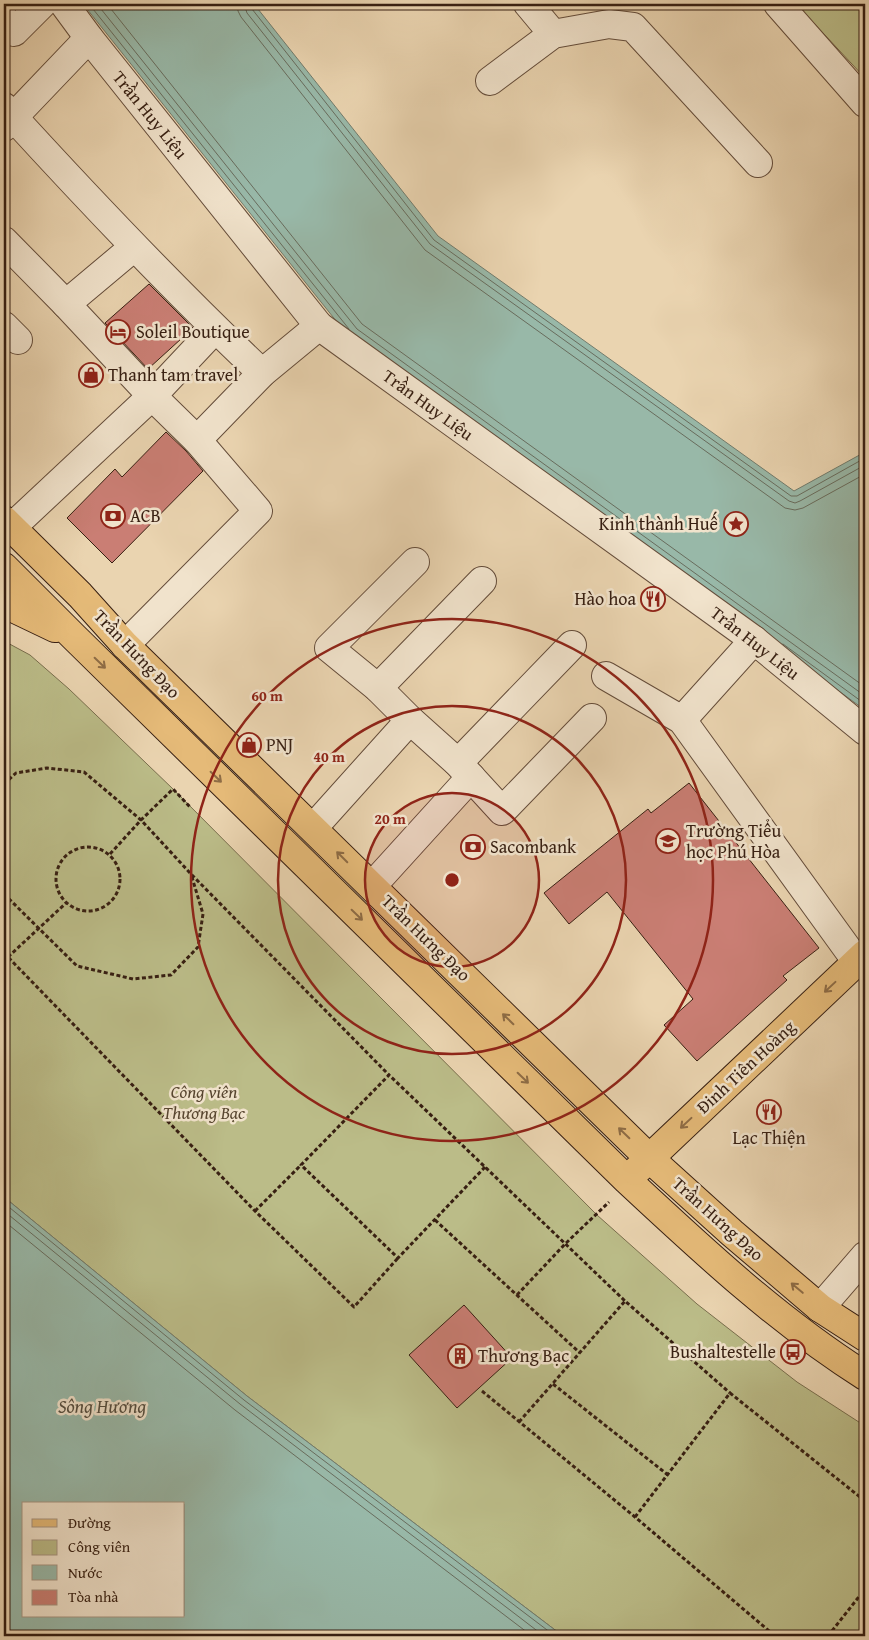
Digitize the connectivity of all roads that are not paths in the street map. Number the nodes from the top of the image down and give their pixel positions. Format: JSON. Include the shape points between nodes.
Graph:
{"nodes":[{"id":1,"x":42,"y":4,"type":"edge"},
{"id":2,"x":64,"y":4,"type":"edge"},
{"id":3,"x":528,"y":4,"type":"edge"},
{"id":4,"x":629,"y":4,"type":"edge"},
{"id":5,"x":778,"y":4,"type":"edge"},
{"id":6,"x":4,"y":19,"type":"edge"},
{"id":7,"x":609,"y":24,"type":"junction"},
{"id":8,"x":553,"y":34,"type":"junction"},
{"id":9,"x":89,"y":38,"type":"junction"},
{"id":10,"x":490,"y":81,"type":"dead end"},
{"id":11,"x":865,"y":103,"type":"edge"},
{"id":12,"x":7,"y":117,"type":"edge"},
{"id":13,"x":758,"y":163,"type":"dead end"},
{"id":14,"x":4,"y":241,"type":"edge"},
{"id":15,"x":134,"y":247,"type":"junction"},
{"id":16,"x":66,"y":304,"type":"junction"},
{"id":17,"x":319,"y":326,"type":"junction"},
{"id":18,"x":215,"y":329,"type":"junction"},
{"id":19,"x":262,"y":373,"type":"junction"},
{"id":20,"x":152,"y":396,"type":"junction"},
{"id":21,"x":197,"y":440,"type":"junction"},
{"id":22,"x":8,"y":523,"type":"edge"},
{"id":23,"x":415,"y":562,"type":"dead end"},
{"id":24,"x":4,"y":567,"type":"edge"},
{"id":25,"x":482,"y":581,"type":"dead end"},
{"id":26,"x":4,"y":606,"type":"edge"},
{"id":27,"x":74,"y":638,"type":"junction"},
{"id":28,"x":754,"y":640,"type":"junction"},
{"id":29,"x":126,"y":645,"type":"junction"},
{"id":30,"x":572,"y":646,"type":"dead end"},
{"id":31,"x":606,"y":676,"type":"dead end"},
{"id":32,"x":378,"y":688,"type":"junction"},
{"id":33,"x":592,"y":718,"type":"dead end"},
{"id":34,"x":410,"y":720,"type":"junction"},
{"id":35,"x":682,"y":720,"type":"junction"},
{"id":36,"x":865,"y":731,"type":"edge"},
{"id":37,"x":465,"y":770,"type":"junction"},
{"id":38,"x":313,"y":828,"type":"junction"},
{"id":39,"x":372,"y":886,"type":"junction"},
{"id":40,"x":861,"y":958,"type":"edge"},
{"id":41,"x":649,"y":1158,"type":"junction"},
{"id":42,"x":627,"y":1180,"type":"junction"},
{"id":43,"x":865,"y":1256,"type":"edge"},
{"id":44,"x":820,"y":1308,"type":"junction"},
{"id":45,"x":865,"y":1337,"type":"edge"},
{"id":46,"x":865,"y":1376,"type":"edge"}],
"edges":[{"from":1,"to":6,"type":"street","via":[[14,32]]},
{"from":2,"to":9,"type":"street","name":"Trần Huy Liệu"},
{"from":3,"to":8,"type":"street"},
{"from":4,"to":7,"type":"street"},
{"from":5,"to":11,"type":"street"},
{"from":7,"to":8,"type":"street"},
{"from":7,"to":13,"type":"street","via":[[633,27]]},
{"from":8,"to":10,"type":"street"},
{"from":9,"to":12,"type":"street"},
{"from":9,"to":17,"type":"street","name":"Trần Huy Liệu"},
{"from":12,"to":15,"type":"street"},
{"from":14,"to":16,"type":"street"},
{"from":15,"to":16,"type":"street"},
{"from":15,"to":18,"type":"street"},
{"from":16,"to":20,"type":"street"},
{"from":17,"to":19,"type":"street"},
{"from":17,"to":28,"type":"street","name":"Trần Huy Liệu"},
{"from":18,"to":19,"type":"street"},
{"from":18,"to":20,"type":"street"},
{"from":19,"to":21,"type":"street"},
{"from":20,"to":21,"type":"street"},
{"from":20,"to":22,"type":"street"},
{"from":21,"to":29,"type":"street","via":[[258,511]]},
{"from":22,"to":29,"type":"main road","name":"Trần Hưng Đạo"},
{"from":23,"to":32,"type":"street","via":[[329,648]]},
{"from":24,"to":27,"type":"main road","name":"Trần Hưng Đạo"},
{"from":25,"to":32,"type":"street"},
{"from":26,"to":27,"type":"main road"},
{"from":27,"to":42,"type":"main road","name":"Trần Hưng Đạo","one_way":true},
{"from":28,"to":35,"type":"street"},
{"from":28,"to":36,"type":"street","name":"Trần Huy Liệu"},
{"from":29,"to":38,"type":"main road","name":"Trần Hưng Đạo"},
{"from":30,"to":37,"type":"street"},
{"from":31,"to":35,"type":"street"},
{"from":32,"to":34,"type":"street"},
{"from":33,"to":37,"type":"street","via":[[502,811]]},
{"from":34,"to":37,"type":"street"},
{"from":34,"to":38,"type":"street"},
{"from":35,"to":40,"type":"street"},
{"from":37,"to":39,"type":"street"},
{"from":39,"to":38,"type":"main road","name":"Trần Hưng Đạo","one_way":true},
{"from":41,"to":39,"type":"main road","name":"Trần Hưng Đạo","one_way":true},
{"from":40,"to":41,"type":"main road","name":"Đinh Tiên Hoàng","one_way":true},
{"from":41,"to":42,"type":"main road","name":"Đinh Tiên Hoàng"},
{"from":44,"to":41,"type":"main road","name":"Trần Hưng Đạo","one_way":true},
{"from":42,"to":46,"type":"main road","name":"Trần Hưng Đạo","via":[[715,1262],[829,1354]]},
{"from":43,"to":44,"type":"street"},
{"from":44,"to":45,"type":"main road","name":"Trần Hưng Đạo"}]}
